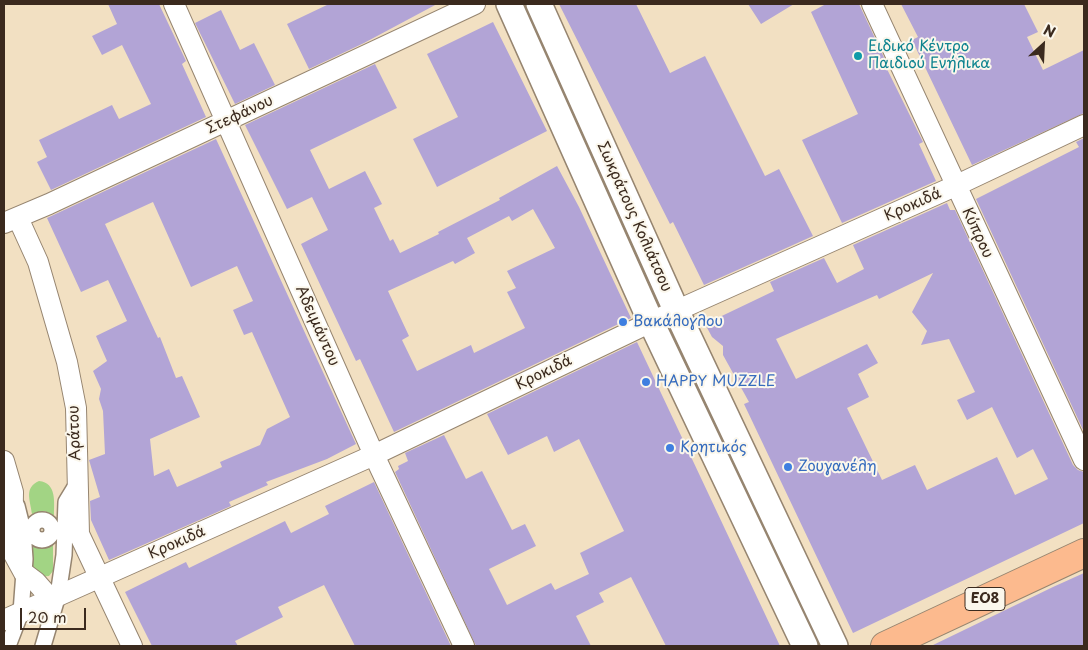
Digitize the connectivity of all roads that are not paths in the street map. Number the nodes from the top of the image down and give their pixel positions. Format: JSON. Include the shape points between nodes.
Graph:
{"nodes":[{"id":1,"x":174,"y":4,"type":"edge"},
{"id":2,"x":474,"y":4,"type":"edge"},
{"id":3,"x":509,"y":4,"type":"edge"},
{"id":4,"x":539,"y":4,"type":"edge"},
{"id":5,"x":872,"y":4,"type":"edge"},
{"id":6,"x":228,"y":121,"type":"junction"},
{"id":7,"x":1084,"y":125,"type":"edge"},
{"id":8,"x":955,"y":186,"type":"junction"},
{"id":9,"x":11,"y":220,"type":"edge"},
{"id":10,"x":676,"y":310,"type":"junction"},
{"id":11,"x":652,"y":322,"type":"junction"},
{"id":12,"x":374,"y":455,"type":"junction"},
{"id":13,"x":1084,"y":460,"type":"edge"},
{"id":14,"x":4,"y":461,"type":"edge"},
{"id":15,"x":77,"y":484,"type":"junction"},
{"id":16,"x":13,"y":492,"type":"junction"},
{"id":17,"x":28,"y":529,"type":"junction"},
{"id":18,"x":59,"y":532,"type":"junction"},
{"id":19,"x":1084,"y":552,"type":"edge"},
{"id":20,"x":24,"y":573,"type":"junction"},
{"id":21,"x":101,"y":578,"type":"junction"},
{"id":22,"x":54,"y":597,"type":"junction"},
{"id":23,"x":13,"y":616,"type":"edge"},
{"id":24,"x":8,"y":646,"type":"edge"},
{"id":25,"x":43,"y":646,"type":"edge"},
{"id":26,"x":132,"y":646,"type":"edge"},
{"id":27,"x":464,"y":646,"type":"edge"},
{"id":28,"x":805,"y":646,"type":"edge"},
{"id":29,"x":835,"y":646,"type":"edge"},
{"id":30,"x":885,"y":646,"type":"edge"}],
"edges":[{"from":1,"to":6,"type":"street","name":"Αδειμάντου"},
{"from":2,"to":6,"type":"street","name":"Στεφάνου"},
{"from":3,"to":11,"type":"street","name":"Σωκράτους Κολιάτσου"},
{"from":4,"to":10,"type":"street","name":"Σωκράτους Κολιάτσου"},
{"from":5,"to":8,"type":"street","name":"Κύπρου"},
{"from":6,"to":9,"type":"street","name":"Στεφάνου"},
{"from":6,"to":12,"type":"street","name":"Αδειμάντου"},
{"from":7,"to":8,"type":"street","name":"Κροκιδά"},
{"from":8,"to":10,"type":"street","name":"Κροκιδά"},
{"from":8,"to":13,"type":"street","name":"Κύπρου"},
{"from":9,"to":15,"type":"street","name":"Αράτου","via":[[38,262],[67,362],[76,408]]},
{"from":10,"to":11,"type":"street","name":"Κροκιδά"},
{"from":10,"to":29,"type":"street","name":"Σωκράτους Κολιάτσου"},
{"from":11,"to":12,"type":"street","name":"Κροκιδά"},
{"from":11,"to":28,"type":"street","name":"Σωκράτους Κολιάτσου"},
{"from":12,"to":21,"type":"street","name":"Κροκιδά"},
{"from":12,"to":27,"type":"street","name":"Αδειμάντου"},
{"from":14,"to":16,"type":"street"},
{"from":15,"to":18,"type":"street","via":[[66,502]]},
{"from":15,"to":21,"type":"street","name":"Αράτου","via":[[79,534]]},
{"from":16,"to":17,"type":"street"},
{"from":16,"to":20,"type":"street","via":[[12,551]]},
{"from":17,"to":18,"type":"street","via":[[41,540]]},
{"from":17,"to":20,"type":"street"},
{"from":18,"to":22,"type":"street","via":[[64,555]]},
{"from":19,"to":30,"type":"main road","number":"ΕΟ8"},
{"from":20,"to":22,"type":"street"},
{"from":20,"to":23,"type":"street"},
{"from":21,"to":22,"type":"street","name":"Κροκιδά"},
{"from":21,"to":26,"type":"street","name":"Αράτου"},
{"from":22,"to":23,"type":"street","name":"Κροκιδά"},
{"from":22,"to":25,"type":"street"},
{"from":23,"to":24,"type":"street"}]}
